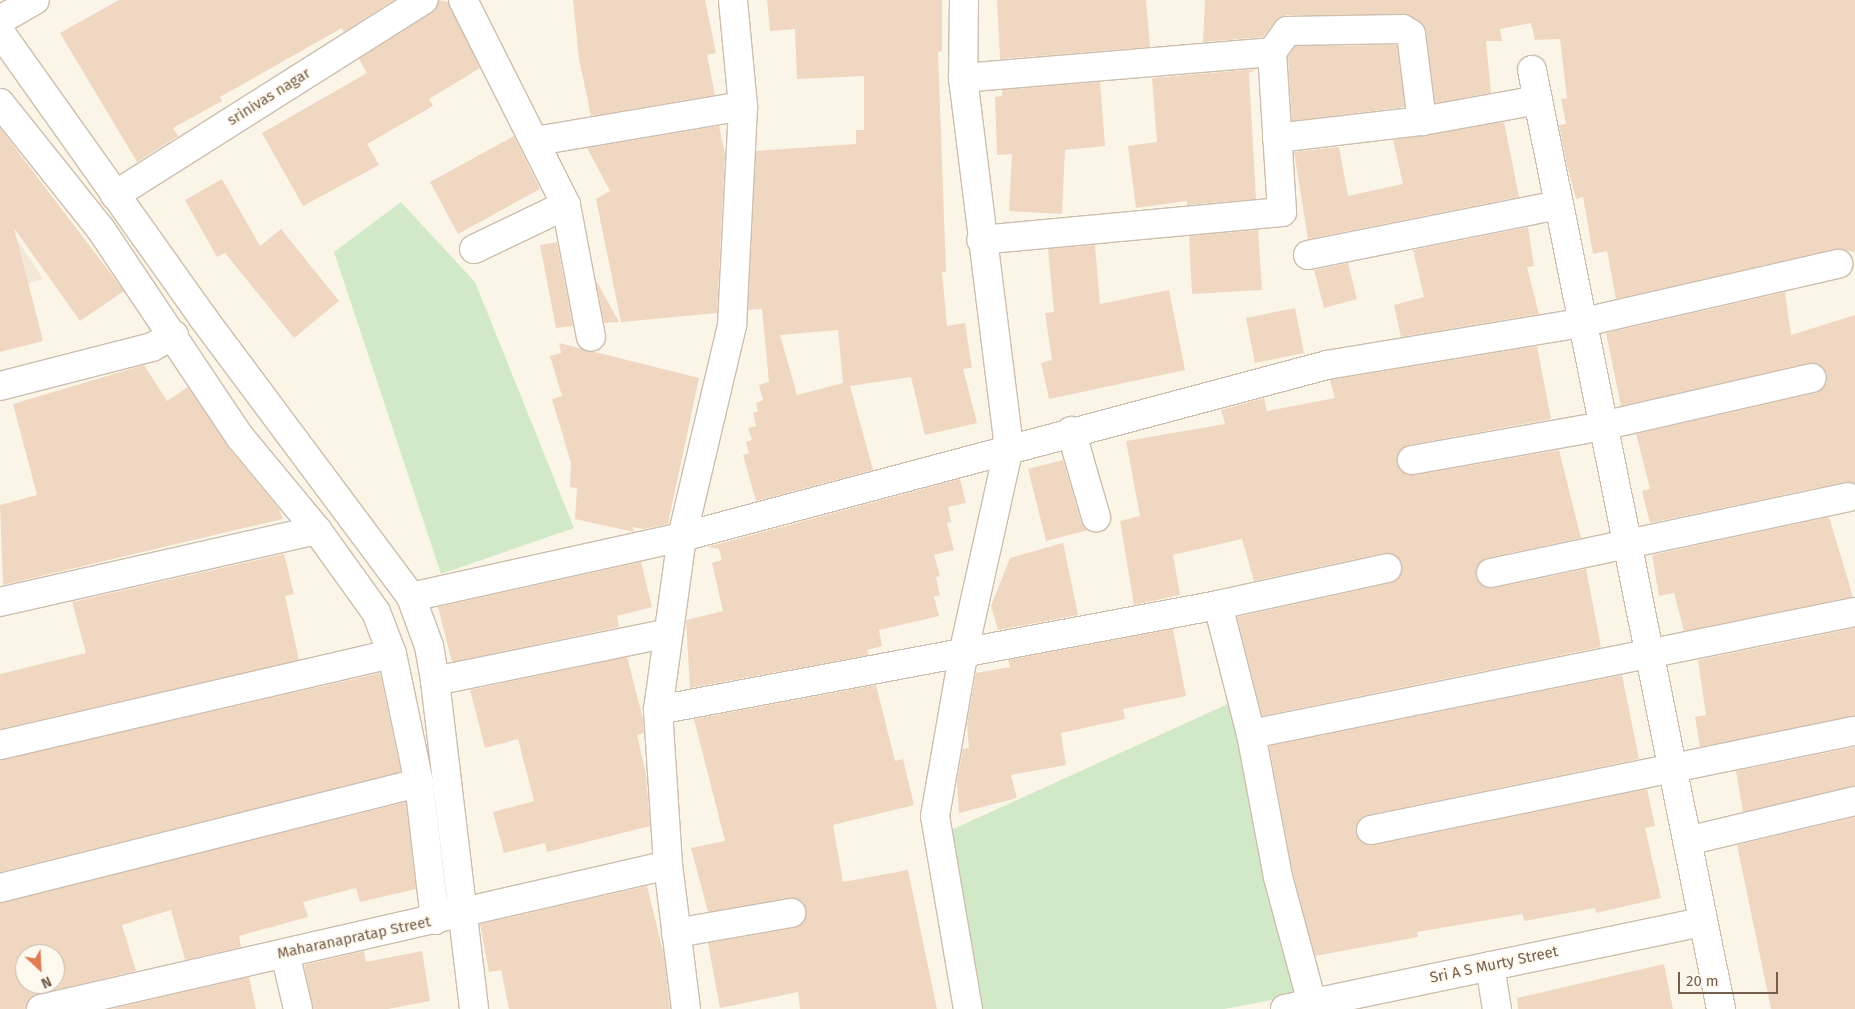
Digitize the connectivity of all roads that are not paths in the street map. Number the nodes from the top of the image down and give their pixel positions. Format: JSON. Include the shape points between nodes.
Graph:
{"nodes":[{"id":1,"x":35,"y":0,"type":"edge"},
{"id":2,"x":423,"y":0,"type":"edge"},
{"id":3,"x":463,"y":0,"type":"edge"},
{"id":4,"x":733,"y":0,"type":"edge"},
{"id":5,"x":964,"y":0,"type":"edge"},
{"id":6,"x":0,"y":20,"type":"edge"},
{"id":7,"x":0,"y":32,"type":"edge"},
{"id":8,"x":1272,"y":52,"type":"junction"},
{"id":9,"x":1532,"y":70,"type":"dead end"},
{"id":10,"x":963,"y":78,"type":"junction"},
{"id":11,"x":1538,"y":100,"type":"junction"},
{"id":12,"x":0,"y":103,"type":"edge"},
{"id":13,"x":742,"y":106,"type":"junction"},
{"id":14,"x":1422,"y":122,"type":"junction"},
{"id":15,"x":1277,"y":138,"type":"junction"},
{"id":16,"x":536,"y":141,"type":"junction"},
{"id":17,"x":115,"y":195,"type":"junction"},
{"id":18,"x":1558,"y":205,"type":"junction"},
{"id":19,"x":566,"y":206,"type":"junction"},
{"id":20,"x":981,"y":240,"type":"junction"},
{"id":21,"x":474,"y":249,"type":"dead end"},
{"id":22,"x":1308,"y":255,"type":"dead end"},
{"id":23,"x":1838,"y":264,"type":"dead end"},
{"id":24,"x":1580,"y":323,"type":"junction"},
{"id":25,"x":174,"y":335,"type":"junction"},
{"id":26,"x":590,"y":336,"type":"dead end"},
{"id":27,"x":1812,"y":378,"type":"dead end"},
{"id":28,"x":0,"y":386,"type":"edge"},
{"id":29,"x":1602,"y":426,"type":"junction"},
{"id":30,"x":1071,"y":431,"type":"junction"},
{"id":31,"x":1009,"y":447,"type":"junction"},
{"id":32,"x":1412,"y":460,"type":"dead end"},
{"id":33,"x":1848,"y":496,"type":"dead end"},
{"id":34,"x":1096,"y":517,"type":"dead end"},
{"id":35,"x":316,"y":530,"type":"junction"},
{"id":36,"x":682,"y":537,"type":"junction"},
{"id":37,"x":1628,"y":543,"type":"junction"},
{"id":38,"x":1387,"y":568,"type":"dead end"},
{"id":39,"x":1491,"y":573,"type":"dead end"},
{"id":40,"x":412,"y":597,"type":"junction"},
{"id":41,"x":0,"y":602,"type":"edge"},
{"id":42,"x":1218,"y":605,"type":"junction"},
{"id":43,"x":1855,"y":612,"type":"edge"},
{"id":44,"x":668,"y":633,"type":"junction"},
{"id":45,"x":964,"y":650,"type":"junction"},
{"id":46,"x":392,"y":654,"type":"junction"},
{"id":47,"x":1650,"y":655,"type":"junction"},
{"id":48,"x":435,"y":681,"type":"junction"},
{"id":49,"x":658,"y":710,"type":"junction"},
{"id":50,"x":1855,"y":731,"type":"edge"},
{"id":51,"x":1251,"y":734,"type":"junction"},
{"id":52,"x":0,"y":745,"type":"edge"},
{"id":53,"x":1672,"y":769,"type":"junction"},
{"id":54,"x":419,"y":783,"type":"junction"},
{"id":55,"x":1855,"y":801,"type":"edge"},
{"id":56,"x":1371,"y":830,"type":"dead end"},
{"id":57,"x":1687,"y":841,"type":"junction"},
{"id":58,"x":668,"y":864,"type":"junction"},
{"id":59,"x":0,"y":888,"type":"edge"},
{"id":60,"x":791,"y":913,"type":"dead end"},
{"id":61,"x":463,"y":915,"type":"junction"},
{"id":62,"x":435,"y":920,"type":"junction"},
{"id":63,"x":1703,"y":922,"type":"junction"},
{"id":64,"x":676,"y":933,"type":"junction"},
{"id":65,"x":285,"y":953,"type":"junction"},
{"id":66,"x":1490,"y":966,"type":"junction"},
{"id":67,"x":1312,"y":1003,"type":"junction"},
{"id":68,"x":41,"y":1009,"type":"edge"},
{"id":69,"x":298,"y":1009,"type":"edge"},
{"id":70,"x":474,"y":1009,"type":"edge"},
{"id":71,"x":686,"y":1009,"type":"edge"},
{"id":72,"x":968,"y":1009,"type":"edge"},
{"id":73,"x":1285,"y":1009,"type":"edge"},
{"id":74,"x":1497,"y":1009,"type":"edge"},
{"id":75,"x":1721,"y":1009,"type":"edge"}],
"edges":[{"from":1,"to":6,"type":"street"},
{"from":2,"to":17,"type":"street","name":"srinivas nagar"},
{"from":3,"to":16,"type":"street"},
{"from":4,"to":13,"type":"street"},
{"from":5,"to":10,"type":"street"},
{"from":7,"to":17,"type":"street"},
{"from":8,"to":10,"type":"street"},
{"from":8,"to":14,"type":"street","via":[[1287,31],[1403,29],[1411,34]]},
{"from":8,"to":15,"type":"street"},
{"from":9,"to":11,"type":"street"},
{"from":10,"to":20,"type":"street"},
{"from":11,"to":14,"type":"street"},
{"from":11,"to":18,"type":"street"},
{"from":12,"to":25,"type":"street","via":[[102,231]]},
{"from":13,"to":16,"type":"street"},
{"from":13,"to":36,"type":"street","via":[[732,325]]},
{"from":14,"to":15,"type":"street"},
{"from":15,"to":20,"type":"street","via":[[1282,212]]},
{"from":16,"to":19,"type":"street"},
{"from":17,"to":40,"type":"street"},
{"from":18,"to":22,"type":"street"},
{"from":18,"to":24,"type":"street"},
{"from":19,"to":21,"type":"street"},
{"from":19,"to":26,"type":"street"},
{"from":20,"to":31,"type":"street"},
{"from":23,"to":24,"type":"street"},
{"from":24,"to":29,"type":"street"},
{"from":24,"to":30,"type":"street","via":[[1327,365]]},
{"from":25,"to":28,"type":"street","via":[[152,347]]},
{"from":25,"to":35,"type":"street","via":[[240,437]]},
{"from":27,"to":29,"type":"street"},
{"from":29,"to":32,"type":"street"},
{"from":29,"to":37,"type":"street"},
{"from":30,"to":31,"type":"street"},
{"from":30,"to":34,"type":"street"},
{"from":31,"to":36,"type":"street"},
{"from":31,"to":45,"type":"street"},
{"from":33,"to":37,"type":"street"},
{"from":35,"to":41,"type":"street"},
{"from":35,"to":46,"type":"street","via":[[376,612]]},
{"from":36,"to":40,"type":"street"},
{"from":36,"to":44,"type":"street"},
{"from":37,"to":39,"type":"street"},
{"from":37,"to":47,"type":"street"},
{"from":38,"to":42,"type":"street"},
{"from":40,"to":48,"type":"street","via":[[429,646]]},
{"from":42,"to":45,"type":"street"},
{"from":42,"to":51,"type":"street"},
{"from":43,"to":47,"type":"street"},
{"from":44,"to":48,"type":"street"},
{"from":44,"to":49,"type":"street"},
{"from":45,"to":49,"type":"street"},
{"from":45,"to":72,"type":"street","via":[[935,816]]},
{"from":46,"to":52,"type":"street"},
{"from":46,"to":54,"type":"street"},
{"from":47,"to":51,"type":"street"},
{"from":47,"to":53,"type":"street"},
{"from":48,"to":61,"type":"street"},
{"from":49,"to":58,"type":"street"},
{"from":50,"to":53,"type":"street"},
{"from":51,"to":67,"type":"street","via":[[1278,877]]},
{"from":53,"to":56,"type":"street"},
{"from":53,"to":57,"type":"street"},
{"from":54,"to":59,"type":"street"},
{"from":54,"to":62,"type":"street"},
{"from":55,"to":57,"type":"street"},
{"from":57,"to":63,"type":"street"},
{"from":58,"to":61,"type":"street","name":"Maharanapratap Street"},
{"from":58,"to":64,"type":"street"},
{"from":60,"to":64,"type":"street"},
{"from":61,"to":62,"type":"street","name":"Maharanapratap Street"},
{"from":61,"to":70,"type":"street"},
{"from":62,"to":65,"type":"street","name":"Maharanapratap Street"},
{"from":63,"to":66,"type":"street","name":"Sri A S Murty Street"},
{"from":63,"to":75,"type":"street"},
{"from":64,"to":71,"type":"street"},
{"from":65,"to":68,"type":"street","name":"Maharanapratap Street"},
{"from":65,"to":69,"type":"street"},
{"from":66,"to":67,"type":"street","name":"Sri A S Murty Street"},
{"from":66,"to":74,"type":"street"},
{"from":67,"to":73,"type":"street","name":"Sri A S Murty Street"}]}
